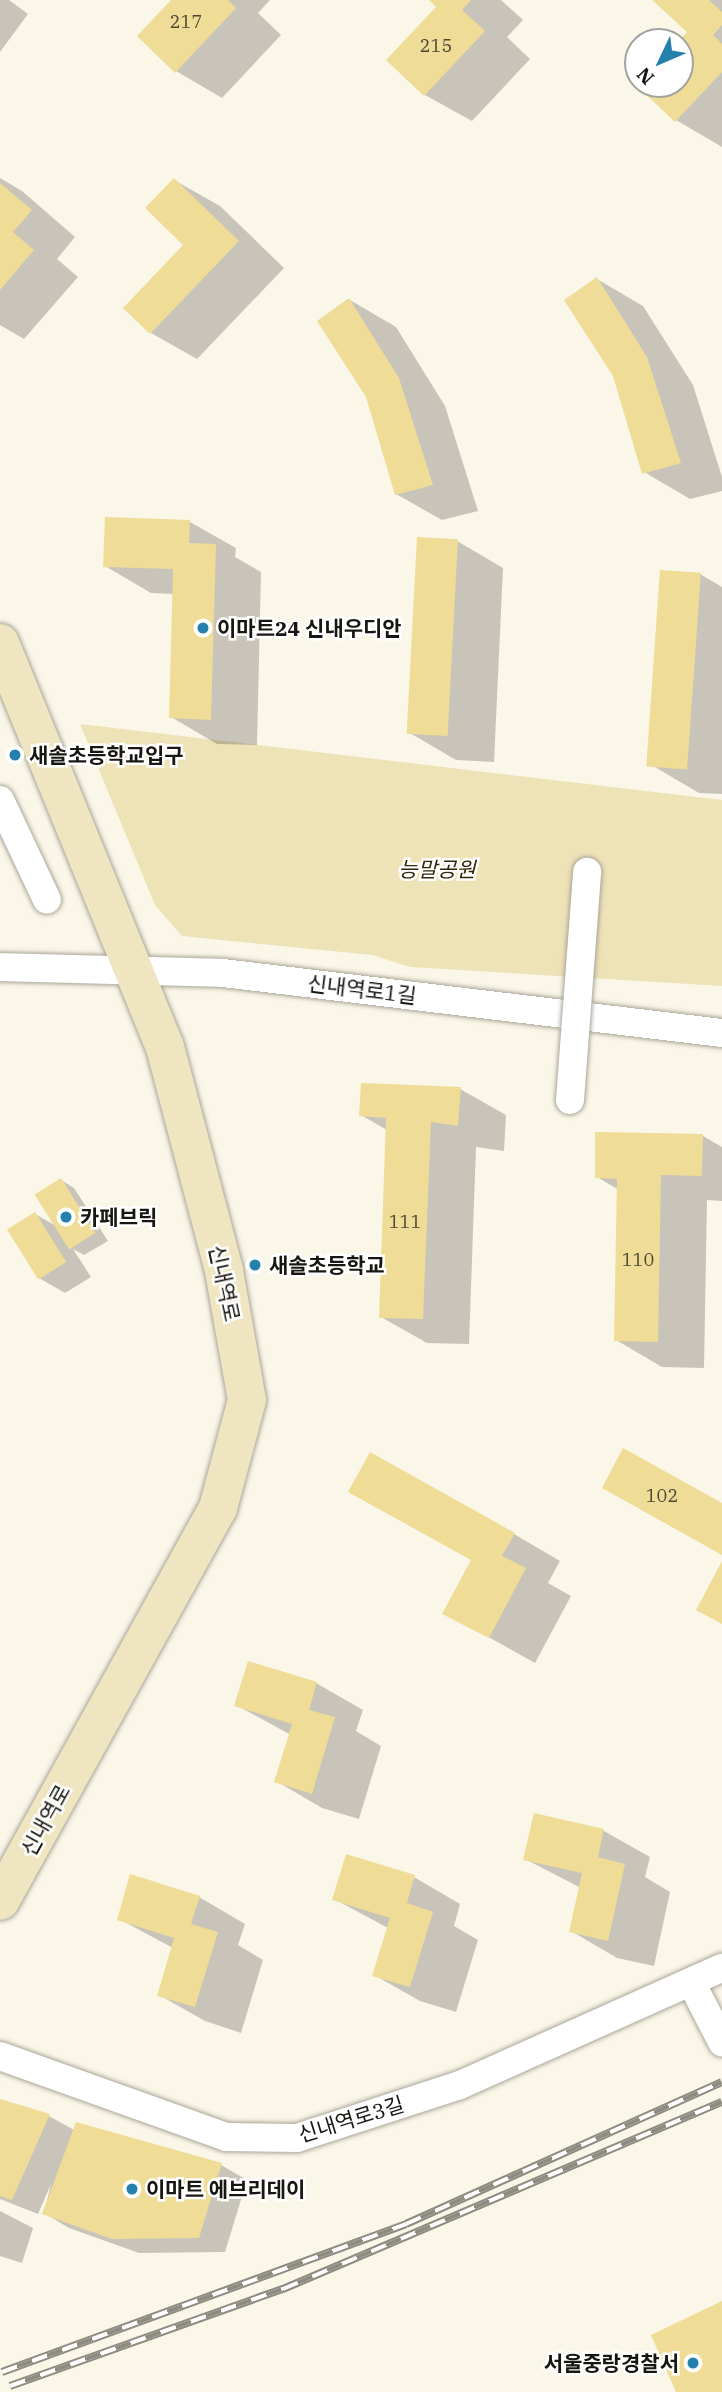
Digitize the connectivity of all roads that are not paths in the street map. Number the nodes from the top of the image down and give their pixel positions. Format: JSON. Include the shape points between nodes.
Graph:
{"nodes":[{"id":1,"x":0,"y":643,"type":"edge"},
{"id":2,"x":0,"y":800,"type":"edge"},
{"id":3,"x":587,"y":872,"type":"dead end"},
{"id":4,"x":47,"y":900,"type":"dead end"},
{"id":5,"x":0,"y":967,"type":"edge"},
{"id":6,"x":133,"y":970,"type":"junction"},
{"id":7,"x":722,"y":1033,"type":"edge"},
{"id":8,"x":570,"y":1100,"type":"dead end"},
{"id":9,"x":0,"y":1900,"type":"edge"},
{"id":10,"x":722,"y":1968,"type":"edge"},
{"id":11,"x":691,"y":1982,"type":"junction"},
{"id":12,"x":722,"y":2042,"type":"edge"},
{"id":13,"x":0,"y":2056,"type":"edge"}],
"edges":[{"from":1,"to":6,"type":"street","name":"신내역로"},
{"from":2,"to":4,"type":"street"},
{"from":3,"to":8,"type":"street","bridge":true},
{"from":5,"to":6,"type":"street","name":"신내역로1길"},
{"from":6,"to":7,"type":"street","name":"신내역로1길","via":[[223,973]]},
{"from":6,"to":9,"type":"street","name":"신내역로","via":[[172,1073],[224,1271],[247,1400],[218,1507]]},
{"from":10,"to":11,"type":"street","name":"신내역로3길"},
{"from":11,"to":12,"type":"street"},
{"from":11,"to":13,"type":"street","name":"신내역로3길","via":[[460,2085],[297,2138],[226,2137]]}]}
